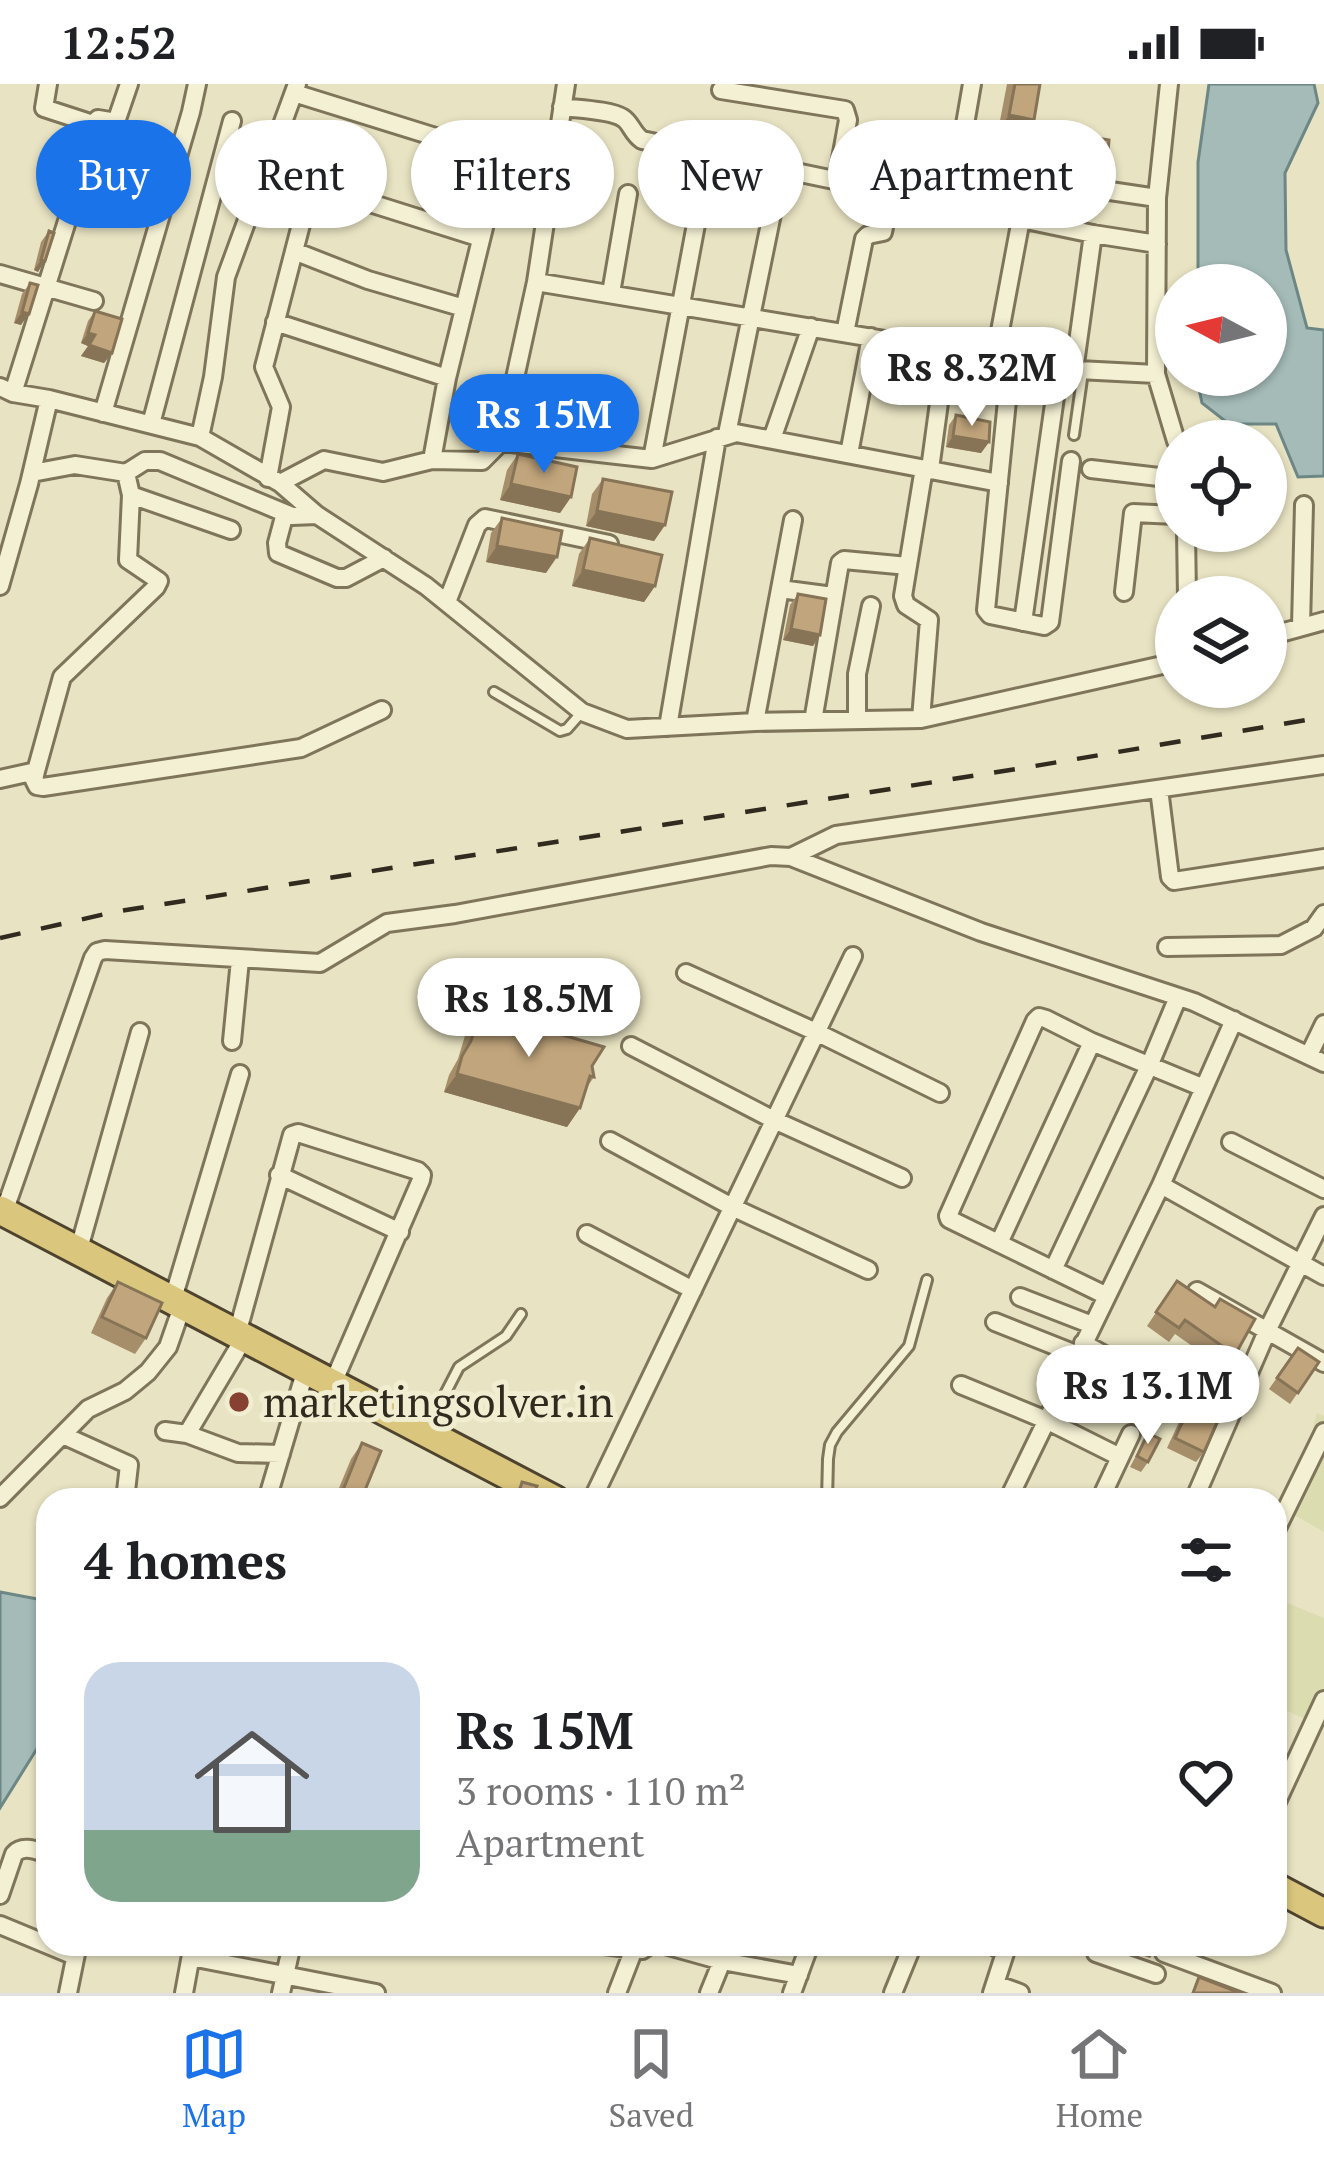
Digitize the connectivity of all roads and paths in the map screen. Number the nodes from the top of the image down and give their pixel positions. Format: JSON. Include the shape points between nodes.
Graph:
{"nodes":[{"id":1,"x":48,"y":84,"type":"edge"},
{"id":2,"x":129,"y":84,"type":"edge"},
{"id":3,"x":196,"y":84,"type":"edge"},
{"id":4,"x":566,"y":84,"type":"edge"},
{"id":5,"x":972,"y":84,"type":"edge"},
{"id":6,"x":1169,"y":84,"type":"edge"},
{"id":7,"x":295,"y":88,"type":"edge"},
{"id":8,"x":721,"y":90,"type":"dead end"},
{"id":9,"x":562,"y":107,"type":"junction"},
{"id":10,"x":81,"y":120,"type":"edge"},
{"id":11,"x":117,"y":120,"type":"edge"},
{"id":12,"x":284,"y":120,"type":"edge"},
{"id":13,"x":560,"y":120,"type":"edge"},
{"id":14,"x":848,"y":120,"type":"edge"},
{"id":15,"x":966,"y":120,"type":"edge"},
{"id":16,"x":411,"y":126,"type":"edge"},
{"id":17,"x":828,"y":179,"type":"edge"},
{"id":18,"x":215,"y":185,"type":"edge"},
{"id":19,"x":1116,"y":192,"type":"edge"},
{"id":20,"x":628,"y":194,"type":"dead end"},
{"id":21,"x":1157,"y":198,"type":"junction"},
{"id":22,"x":387,"y":208,"type":"edge"},
{"id":23,"x":63,"y":228,"type":"edge"},
{"id":24,"x":244,"y":228,"type":"edge"},
{"id":25,"x":300,"y":228,"type":"edge"},
{"id":26,"x":484,"y":228,"type":"edge"},
{"id":27,"x":543,"y":228,"type":"edge"},
{"id":28,"x":695,"y":228,"type":"edge"},
{"id":29,"x":769,"y":228,"type":"edge"},
{"id":30,"x":884,"y":228,"type":"edge"},
{"id":31,"x":1020,"y":228,"type":"edge"},
{"id":32,"x":1064,"y":228,"type":"edge"},
{"id":33,"x":1093,"y":234,"type":"junction"},
{"id":34,"x":482,"y":238,"type":"junction"},
{"id":35,"x":1157,"y":244,"type":"junction"},
{"id":36,"x":293,"y":251,"type":"junction"},
{"id":37,"x":1157,"y":264,"type":"edge"},
{"id":38,"x":0,"y":274,"type":"edge"},
{"id":39,"x":536,"y":281,"type":"junction"},
{"id":40,"x":46,"y":288,"type":"junction"},
{"id":41,"x":611,"y":293,"type":"junction"},
{"id":42,"x":94,"y":302,"type":"dead end"},
{"id":43,"x":680,"y":304,"type":"junction"},
{"id":44,"x":464,"y":308,"type":"junction"},
{"id":45,"x":752,"y":316,"type":"junction"},
{"id":46,"x":275,"y":322,"type":"junction"},
{"id":47,"x":811,"y":327,"type":"junction"},
{"id":48,"x":845,"y":333,"type":"junction"},
{"id":49,"x":871,"y":337,"type":"junction"},
{"id":50,"x":946,"y":351,"type":"junction"},
{"id":51,"x":1002,"y":360,"type":"junction"},
{"id":52,"x":1072,"y":370,"type":"junction"},
{"id":53,"x":1155,"y":374,"type":"edge"},
{"id":54,"x":447,"y":378,"type":"junction"},
{"id":55,"x":7,"y":390,"type":"edge"},
{"id":56,"x":49,"y":399,"type":"junction"},
{"id":57,"x":103,"y":413,"type":"junction"},
{"id":58,"x":151,"y":424,"type":"junction"},
{"id":59,"x":1074,"y":435,"type":"dead end"},
{"id":60,"x":722,"y":436,"type":"junction"},
{"id":61,"x":200,"y":437,"type":"junction"},
{"id":62,"x":772,"y":439,"type":"junction"},
{"id":63,"x":501,"y":442,"type":"junction"},
{"id":64,"x":848,"y":454,"type":"junction"},
{"id":65,"x":652,"y":459,"type":"junction"},
{"id":66,"x":432,"y":460,"type":"junction"},
{"id":67,"x":1071,"y":461,"type":"dead end"},
{"id":68,"x":927,"y":469,"type":"junction"},
{"id":69,"x":1091,"y":469,"type":"dead end"},
{"id":70,"x":32,"y":473,"type":"junction"},
{"id":71,"x":126,"y":473,"type":"junction"},
{"id":72,"x":1155,"y":477,"type":"edge"},
{"id":73,"x":274,"y":481,"type":"junction"},
{"id":74,"x":998,"y":483,"type":"junction"},
{"id":75,"x":131,"y":495,"type":"junction"},
{"id":76,"x":1304,"y":505,"type":"dead end"},
{"id":77,"x":285,"y":513,"type":"junction"},
{"id":78,"x":1155,"y":514,"type":"edge"},
{"id":79,"x":317,"y":515,"type":"junction"},
{"id":80,"x":794,"y":520,"type":"dead end"},
{"id":81,"x":231,"y":530,"type":"dead end"},
{"id":82,"x":635,"y":550,"type":"edge"},
{"id":83,"x":384,"y":558,"type":"junction"},
{"id":84,"x":908,"y":566,"type":"junction"},
{"id":85,"x":0,"y":586,"type":"edge"},
{"id":86,"x":780,"y":589,"type":"junction"},
{"id":87,"x":1124,"y":592,"type":"dead end"},
{"id":88,"x":832,"y":596,"type":"junction"},
{"id":89,"x":447,"y":602,"type":"junction"},
{"id":90,"x":871,"y":606,"type":"dead end"},
{"id":91,"x":1324,"y":621,"type":"edge"},
{"id":92,"x":1024,"y":622,"type":"junction"},
{"id":93,"x":1301,"y":626,"type":"junction"},
{"id":94,"x":1287,"y":630,"type":"edge"},
{"id":95,"x":1155,"y":667,"type":"edge"},
{"id":96,"x":494,"y":692,"type":"dead end"},
{"id":97,"x":382,"y":710,"type":"dead end"},
{"id":98,"x":583,"y":712,"type":"junction"},
{"id":99,"x":921,"y":719,"type":"junction"},
{"id":100,"x":857,"y":720,"type":"junction"},
{"id":101,"x":813,"y":721,"type":"junction"},
{"id":102,"x":754,"y":722,"type":"junction"},
{"id":103,"x":668,"y":727,"type":"junction"},
{"id":104,"x":1324,"y":765,"type":"edge"},
{"id":105,"x":36,"y":771,"type":"junction"},
{"id":106,"x":0,"y":779,"type":"edge"},
{"id":107,"x":1159,"y":789,"type":"junction"},
{"id":108,"x":791,"y":857,"type":"junction"},
{"id":109,"x":1324,"y":858,"type":"edge"},
{"id":110,"x":1324,"y":914,"type":"edge"},
{"id":111,"x":1167,"y":947,"type":"dead end"},
{"id":112,"x":853,"y":956,"type":"dead end"},
{"id":113,"x":239,"y":960,"type":"junction"},
{"id":114,"x":686,"y":973,"type":"dead end"},
{"id":115,"x":1178,"y":997,"type":"junction"},
{"id":116,"x":1234,"y":1020,"type":"junction"},
{"id":117,"x":1324,"y":1024,"type":"edge"},
{"id":118,"x":140,"y":1032,"type":"dead end"},
{"id":119,"x":816,"y":1032,"type":"junction"},
{"id":120,"x":232,"y":1041,"type":"dead end"},
{"id":121,"x":1092,"y":1042,"type":"junction"},
{"id":122,"x":631,"y":1046,"type":"dead end"},
{"id":123,"x":1316,"y":1059,"type":"edge"},
{"id":124,"x":1150,"y":1064,"type":"junction"},
{"id":125,"x":239,"y":1073,"type":"dead end"},
{"id":126,"x":1204,"y":1088,"type":"junction"},
{"id":127,"x":940,"y":1093,"type":"dead end"},
{"id":128,"x":774,"y":1120,"type":"junction"},
{"id":129,"x":610,"y":1141,"type":"dead end"},
{"id":130,"x":1231,"y":1142,"type":"dead end"},
{"id":131,"x":279,"y":1175,"type":"junction"},
{"id":132,"x":902,"y":1178,"type":"dead end"},
{"id":133,"x":1161,"y":1185,"type":"junction"},
{"id":134,"x":1324,"y":1190,"type":"edge"},
{"id":135,"x":732,"y":1207,"type":"junction"},
{"id":136,"x":2,"y":1211,"type":"edge"},
{"id":137,"x":1324,"y":1216,"type":"edge"},
{"id":138,"x":400,"y":1232,"type":"junction"},
{"id":139,"x":587,"y":1234,"type":"dead end"},
{"id":140,"x":999,"y":1243,"type":"junction"},
{"id":141,"x":78,"y":1252,"type":"junction"},
{"id":142,"x":1300,"y":1264,"type":"junction"},
{"id":143,"x":868,"y":1270,"type":"dead end"},
{"id":144,"x":1053,"y":1270,"type":"junction"},
{"id":145,"x":1324,"y":1276,"type":"edge"},
{"id":146,"x":927,"y":1280,"type":"dead end"},
{"id":147,"x":693,"y":1290,"type":"junction"},
{"id":148,"x":1197,"y":1291,"type":"edge"},
{"id":149,"x":1107,"y":1296,"type":"junction"},
{"id":150,"x":1021,"y":1298,"type":"dead end"},
{"id":151,"x":177,"y":1304,"type":"junction"},
{"id":152,"x":521,"y":1314,"type":"dead end"},
{"id":153,"x":995,"y":1322,"type":"dead end"},
{"id":154,"x":1092,"y":1325,"type":"junction"},
{"id":155,"x":1268,"y":1329,"type":"junction"},
{"id":156,"x":241,"y":1336,"type":"junction"},
{"id":157,"x":1080,"y":1349,"type":"junction"},
{"id":158,"x":1324,"y":1363,"type":"edge"},
{"id":159,"x":306,"y":1369,"type":"junction"},
{"id":160,"x":332,"y":1383,"type":"junction"},
{"id":161,"x":961,"y":1385,"type":"dead end"},
{"id":162,"x":1173,"y":1393,"type":"dead end"},
{"id":163,"x":1046,"y":1420,"type":"junction"},
{"id":164,"x":165,"y":1431,"type":"dead end"},
{"id":165,"x":425,"y":1432,"type":"junction"},
{"id":166,"x":1324,"y":1432,"type":"edge"},
{"id":167,"x":188,"y":1434,"type":"junction"},
{"id":168,"x":1131,"y":1434,"type":"dead end"},
{"id":169,"x":65,"y":1436,"type":"junction"},
{"id":170,"x":281,"y":1454,"type":"junction"},
{"id":171,"x":1120,"y":1457,"type":"junction"},
{"id":172,"x":126,"y":1488,"type":"edge"},
{"id":173,"x":271,"y":1488,"type":"edge"},
{"id":174,"x":532,"y":1488,"type":"edge"},
{"id":175,"x":598,"y":1488,"type":"edge"},
{"id":176,"x":828,"y":1488,"type":"edge"},
{"id":177,"x":1014,"y":1488,"type":"edge"},
{"id":178,"x":1106,"y":1488,"type":"edge"},
{"id":179,"x":1199,"y":1488,"type":"edge"},
{"id":180,"x":0,"y":1498,"type":"edge"},
{"id":181,"x":1287,"y":1508,"type":"edge"},
{"id":182,"x":1324,"y":1700,"type":"edge"},
{"id":183,"x":1287,"y":1780,"type":"edge"},
{"id":184,"x":36,"y":1851,"type":"edge"},
{"id":185,"x":1287,"y":1893,"type":"edge"},
{"id":186,"x":0,"y":1895,"type":"edge"},
{"id":187,"x":1324,"y":1913,"type":"edge"},
{"id":188,"x":0,"y":1925,"type":"edge"},
{"id":189,"x":36,"y":1937,"type":"edge"},
{"id":190,"x":76,"y":1956,"type":"edge"},
{"id":191,"x":190,"y":1956,"type":"edge"},
{"id":192,"x":214,"y":1956,"type":"edge"},
{"id":193,"x":637,"y":1956,"type":"edge"},
{"id":194,"x":704,"y":1956,"type":"edge"},
{"id":195,"x":908,"y":1956,"type":"edge"},
{"id":196,"x":1004,"y":1956,"type":"edge"},
{"id":197,"x":1105,"y":1956,"type":"edge"},
{"id":198,"x":1163,"y":1956,"type":"edge"},
{"id":199,"x":1183,"y":1956,"type":"edge"},
{"id":200,"x":722,"y":1961,"type":"junction"},
{"id":201,"x":1156,"y":1974,"type":"junction"},
{"id":202,"x":284,"y":1984,"type":"edge"},
{"id":203,"x":795,"y":1984,"type":"edge"},
{"id":204,"x":993,"y":1988,"type":"edge"},
{"id":205,"x":68,"y":1993,"type":"edge"},
{"id":206,"x":184,"y":1993,"type":"edge"},
{"id":207,"x":376,"y":1993,"type":"edge"},
{"id":208,"x":616,"y":1993,"type":"edge"},
{"id":209,"x":709,"y":1993,"type":"edge"},
{"id":210,"x":892,"y":1993,"type":"edge"},
{"id":211,"x":1020,"y":1993,"type":"edge"},
{"id":212,"x":1149,"y":1993,"type":"edge"},
{"id":213,"x":1271,"y":1993,"type":"edge"}],
"edges":[{"from":1,"to":10,"type":"street","via":[[44,108]]},
{"from":2,"to":11,"type":"street"},
{"from":3,"to":57,"type":"street"},
{"from":4,"to":9,"type":"street"},
{"from":5,"to":15,"type":"street"},
{"from":6,"to":21,"type":"street"},
{"from":7,"to":12,"type":"street"},
{"from":7,"to":16,"type":"street"},
{"from":8,"to":14,"type":"street","via":[[845,110]]},
{"from":9,"to":13,"type":"street"},
{"from":9,"to":17,"type":"street","via":[[620,116],[642,140]]},
{"from":18,"to":58,"type":"street"},
{"from":19,"to":21,"type":"street"},
{"from":20,"to":41,"type":"street"},
{"from":21,"to":35,"type":"street"},
{"from":22,"to":34,"type":"street"},
{"from":23,"to":40,"type":"street"},
{"from":24,"to":61,"type":"street","via":[[226,277]]},
{"from":25,"to":36,"type":"street"},
{"from":26,"to":34,"type":"street"},
{"from":27,"to":39,"type":"street"},
{"from":28,"to":43,"type":"street"},
{"from":29,"to":45,"type":"street"},
{"from":30,"to":48,"type":"street","via":[[864,239]]},
{"from":31,"to":51,"type":"street"},
{"from":32,"to":33,"type":"street"},
{"from":33,"to":35,"type":"street"},
{"from":33,"to":52,"type":"street"},
{"from":34,"to":44,"type":"street"},
{"from":35,"to":37,"type":"street"},
{"from":36,"to":44,"type":"street"},
{"from":36,"to":46,"type":"street"},
{"from":38,"to":40,"type":"street"},
{"from":39,"to":41,"type":"street"},
{"from":39,"to":63,"type":"street"},
{"from":40,"to":42,"type":"street"},
{"from":40,"to":55,"type":"street"},
{"from":41,"to":43,"type":"street"},
{"from":43,"to":45,"type":"street"},
{"from":43,"to":65,"type":"street"},
{"from":44,"to":54,"type":"street"},
{"from":45,"to":47,"type":"street"},
{"from":45,"to":60,"type":"street"},
{"from":46,"to":54,"type":"street"},
{"from":46,"to":73,"type":"street","via":[[264,367],[281,412]]},
{"from":47,"to":48,"type":"street"},
{"from":47,"to":62,"type":"street"},
{"from":48,"to":49,"type":"street"},
{"from":49,"to":50,"type":"street"},
{"from":49,"to":64,"type":"street"},
{"from":50,"to":51,"type":"street"},
{"from":50,"to":68,"type":"street"},
{"from":51,"to":52,"type":"street"},
{"from":51,"to":74,"type":"street"},
{"from":52,"to":53,"type":"street"},
{"from":52,"to":59,"type":"lane"},
{"from":52,"to":92,"type":"street"},
{"from":54,"to":66,"type":"street"},
{"from":55,"to":56,"type":"street"},
{"from":56,"to":57,"type":"street"},
{"from":56,"to":70,"type":"street"},
{"from":57,"to":58,"type":"street"},
{"from":58,"to":61,"type":"street"},
{"from":60,"to":62,"type":"street"},
{"from":60,"to":65,"type":"street"},
{"from":60,"to":103,"type":"street"},
{"from":61,"to":73,"type":"street"},
{"from":62,"to":64,"type":"street"},
{"from":63,"to":65,"type":"street"},
{"from":63,"to":66,"type":"street","via":[[482,461]]},
{"from":64,"to":68,"type":"street"},
{"from":66,"to":73,"type":"street","via":[[382,472],[324,460]]},
{"from":67,"to":92,"type":"street","via":[[1050,622]]},
{"from":68,"to":74,"type":"street"},
{"from":68,"to":84,"type":"street"},
{"from":69,"to":72,"type":"street"},
{"from":70,"to":71,"type":"street","via":[[75,465]]},
{"from":70,"to":85,"type":"street"},
{"from":71,"to":75,"type":"street"},
{"from":71,"to":77,"type":"street","via":[[160,461]]},
{"from":73,"to":79,"type":"street"},
{"from":74,"to":92,"type":"street","via":[[986,610]]},
{"from":75,"to":81,"type":"street"},
{"from":75,"to":105,"type":"street","via":[[128,560],[159,581],[62,677]]},
{"from":76,"to":93,"type":"street"},
{"from":77,"to":79,"type":"street"},
{"from":77,"to":83,"type":"street","via":[[278,553],[338,578]]},
{"from":78,"to":87,"type":"street","via":[[1132,513]]},
{"from":79,"to":83,"type":"street"},
{"from":80,"to":86,"type":"street"},
{"from":82,"to":89,"type":"street","via":[[485,518]]},
{"from":83,"to":89,"type":"street"},
{"from":84,"to":88,"type":"street","via":[[844,560]]},
{"from":84,"to":99,"type":"street","via":[[903,602],[929,620]]},
{"from":86,"to":88,"type":"street"},
{"from":86,"to":102,"type":"street"},
{"from":88,"to":101,"type":"street"},
{"from":89,"to":98,"type":"street"},
{"from":90,"to":100,"type":"street"},
{"from":91,"to":93,"type":"street"},
{"from":93,"to":94,"type":"street"},
{"from":95,"to":99,"type":"street"},
{"from":96,"to":98,"type":"lane","via":[[560,731]]},
{"from":97,"to":105,"type":"street","via":[[301,748],[43,787]]},
{"from":98,"to":103,"type":"street","via":[[627,729]]},
{"from":99,"to":100,"type":"street"},
{"from":100,"to":101,"type":"street"},
{"from":101,"to":102,"type":"street"},
{"from":102,"to":103,"type":"street"},
{"from":104,"to":107,"type":"street"},
{"from":105,"to":106,"type":"street"},
{"from":107,"to":108,"type":"street","via":[[836,835]]},
{"from":107,"to":109,"type":"street","via":[[1174,880]]},
{"from":108,"to":113,"type":"street","via":[[387,923],[320,963]]},
{"from":108,"to":115,"type":"street"},
{"from":110,"to":111,"type":"street","via":[[1281,945]]},
{"from":112,"to":119,"type":"street"},
{"from":113,"to":120,"type":"street"},
{"from":113,"to":136,"type":"street","via":[[98,952]]},
{"from":114,"to":119,"type":"street"},
{"from":115,"to":116,"type":"street"},
{"from":115,"to":124,"type":"street"},
{"from":116,"to":123,"type":"street"},
{"from":116,"to":126,"type":"street"},
{"from":117,"to":123,"type":"street"},
{"from":118,"to":141,"type":"street"},
{"from":119,"to":127,"type":"street"},
{"from":119,"to":128,"type":"street"},
{"from":121,"to":124,"type":"street"},
{"from":121,"to":140,"type":"street"},
{"from":121,"to":140,"type":"street","via":[[1040,1017],[1026,1042],[948,1212]]},
{"from":122,"to":128,"type":"street"},
{"from":124,"to":126,"type":"street"},
{"from":124,"to":144,"type":"street"},
{"from":125,"to":151,"type":"street"},
{"from":126,"to":133,"type":"street"},
{"from":128,"to":132,"type":"street"},
{"from":128,"to":135,"type":"street"},
{"from":129,"to":135,"type":"street"},
{"from":130,"to":134,"type":"street"},
{"from":131,"to":138,"type":"street"},
{"from":131,"to":138,"type":"street","via":[[298,1133],[418,1172]]},
{"from":131,"to":156,"type":"street"},
{"from":133,"to":142,"type":"street"},
{"from":133,"to":149,"type":"street"},
{"from":135,"to":143,"type":"street"},
{"from":135,"to":147,"type":"street"},
{"from":136,"to":141,"type":"highway"},
{"from":137,"to":142,"type":"street"},
{"from":138,"to":160,"type":"street"},
{"from":139,"to":147,"type":"street"},
{"from":140,"to":144,"type":"street"},
{"from":141,"to":151,"type":"highway"},
{"from":142,"to":145,"type":"street"},
{"from":142,"to":155,"type":"street"},
{"from":144,"to":149,"type":"street"},
{"from":146,"to":176,"type":"lane","via":[[909,1346],[830,1445]]},
{"from":147,"to":175,"type":"street"},
{"from":148,"to":155,"type":"street"},
{"from":149,"to":154,"type":"street"},
{"from":150,"to":154,"type":"street"},
{"from":151,"to":156,"type":"highway"},
{"from":151,"to":169,"type":"street","via":[[168,1347],[148,1372],[88,1409]]},
{"from":152,"to":165,"type":"lane","via":[[506,1336],[459,1367]]},
{"from":153,"to":157,"type":"street"},
{"from":154,"to":157,"type":"street"},
{"from":155,"to":158,"type":"street"},
{"from":155,"to":179,"type":"street"},
{"from":156,"to":159,"type":"highway"},
{"from":156,"to":167,"type":"street"},
{"from":157,"to":162,"type":"street"},
{"from":157,"to":163,"type":"street"},
{"from":159,"to":160,"type":"highway"},
{"from":159,"to":170,"type":"street"},
{"from":160,"to":165,"type":"highway"},
{"from":161,"to":163,"type":"street"},
{"from":163,"to":171,"type":"street"},
{"from":163,"to":177,"type":"street"},
{"from":164,"to":167,"type":"street"},
{"from":165,"to":174,"type":"highway"},
{"from":166,"to":181,"type":"street"},
{"from":167,"to":170,"type":"street","via":[[238,1453]]},
{"from":168,"to":171,"type":"street"},
{"from":169,"to":172,"type":"street","via":[[129,1466]]},
{"from":169,"to":180,"type":"street"},
{"from":170,"to":173,"type":"street"},
{"from":171,"to":178,"type":"street"},
{"from":182,"to":183,"type":"street"},
{"from":184,"to":186,"type":"street","via":[[14,1854]]},
{"from":185,"to":187,"type":"highway"},
{"from":188,"to":189,"type":"street"},
{"from":190,"to":205,"type":"street"},
{"from":191,"to":206,"type":"street"},
{"from":192,"to":202,"type":"street"},
{"from":193,"to":208,"type":"street"},
{"from":194,"to":200,"type":"street"},
{"from":195,"to":210,"type":"street"},
{"from":196,"to":204,"type":"street"},
{"from":197,"to":201,"type":"street"},
{"from":198,"to":201,"type":"street"},
{"from":199,"to":213,"type":"street"},
{"from":200,"to":203,"type":"street"},
{"from":200,"to":209,"type":"street"},
{"from":201,"to":212,"type":"street"},
{"from":202,"to":207,"type":"street"},
{"from":204,"to":211,"type":"street"}]}
